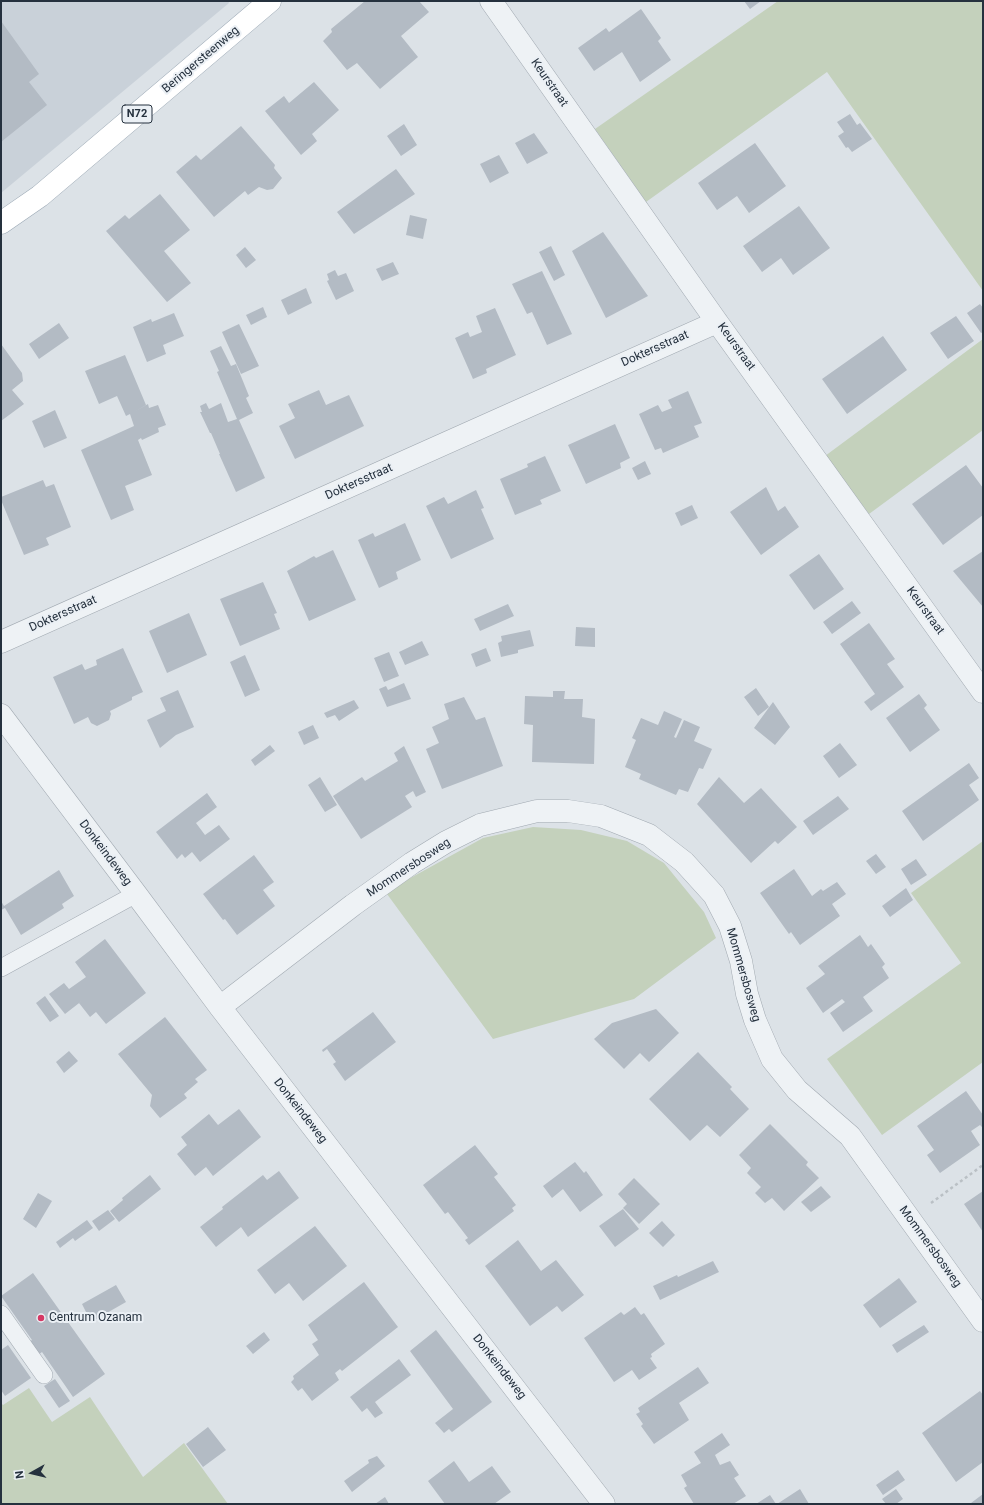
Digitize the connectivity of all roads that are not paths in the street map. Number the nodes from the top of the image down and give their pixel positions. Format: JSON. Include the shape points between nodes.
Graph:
{"nodes":[{"id":1,"x":270,"y":1,"type":"edge"},
{"id":2,"x":491,"y":1,"type":"edge"},
{"id":3,"x":1,"y":223,"type":"edge"},
{"id":4,"x":717,"y":322,"type":"junction"},
{"id":5,"x":1,"y":642,"type":"edge"},
{"id":6,"x":983,"y":692,"type":"edge"},
{"id":7,"x":1,"y":715,"type":"edge"},
{"id":8,"x":136,"y":894,"type":"junction"},
{"id":9,"x":1,"y":968,"type":"edge"},
{"id":10,"x":220,"y":1007,"type":"junction"},
{"id":11,"x":1,"y":1314,"type":"edge"},
{"id":12,"x":983,"y":1321,"type":"edge"},
{"id":13,"x":44,"y":1375,"type":"dead end"},
{"id":14,"x":604,"y":1504,"type":"edge"}],
"edges":[{"from":1,"to":3,"type":"main road","name":"Beringersteenweg","number":"N72","via":[[40,196]]},
{"from":2,"to":4,"type":"street","name":"Keurstraat"},
{"from":4,"to":5,"type":"street","name":"Doktersstraat"},
{"from":4,"to":6,"type":"street","name":"Keurstraat"},
{"from":7,"to":8,"type":"street","name":"Donkeindeweg"},
{"from":8,"to":9,"type":"lane"},
{"from":8,"to":10,"type":"street","name":"Donkeindeweg"},
{"from":10,"to":12,"type":"street","name":"Mommersbosweg","via":[[412,863],[480,825],[537,811],[568,811],[601,816],[649,835],[684,862],[714,894],[730,926],[755,1020],[772,1059],[797,1090],[850,1136]]},
{"from":10,"to":14,"type":"street","name":"Donkeindeweg"},
{"from":11,"to":13,"type":"lane"}]}
